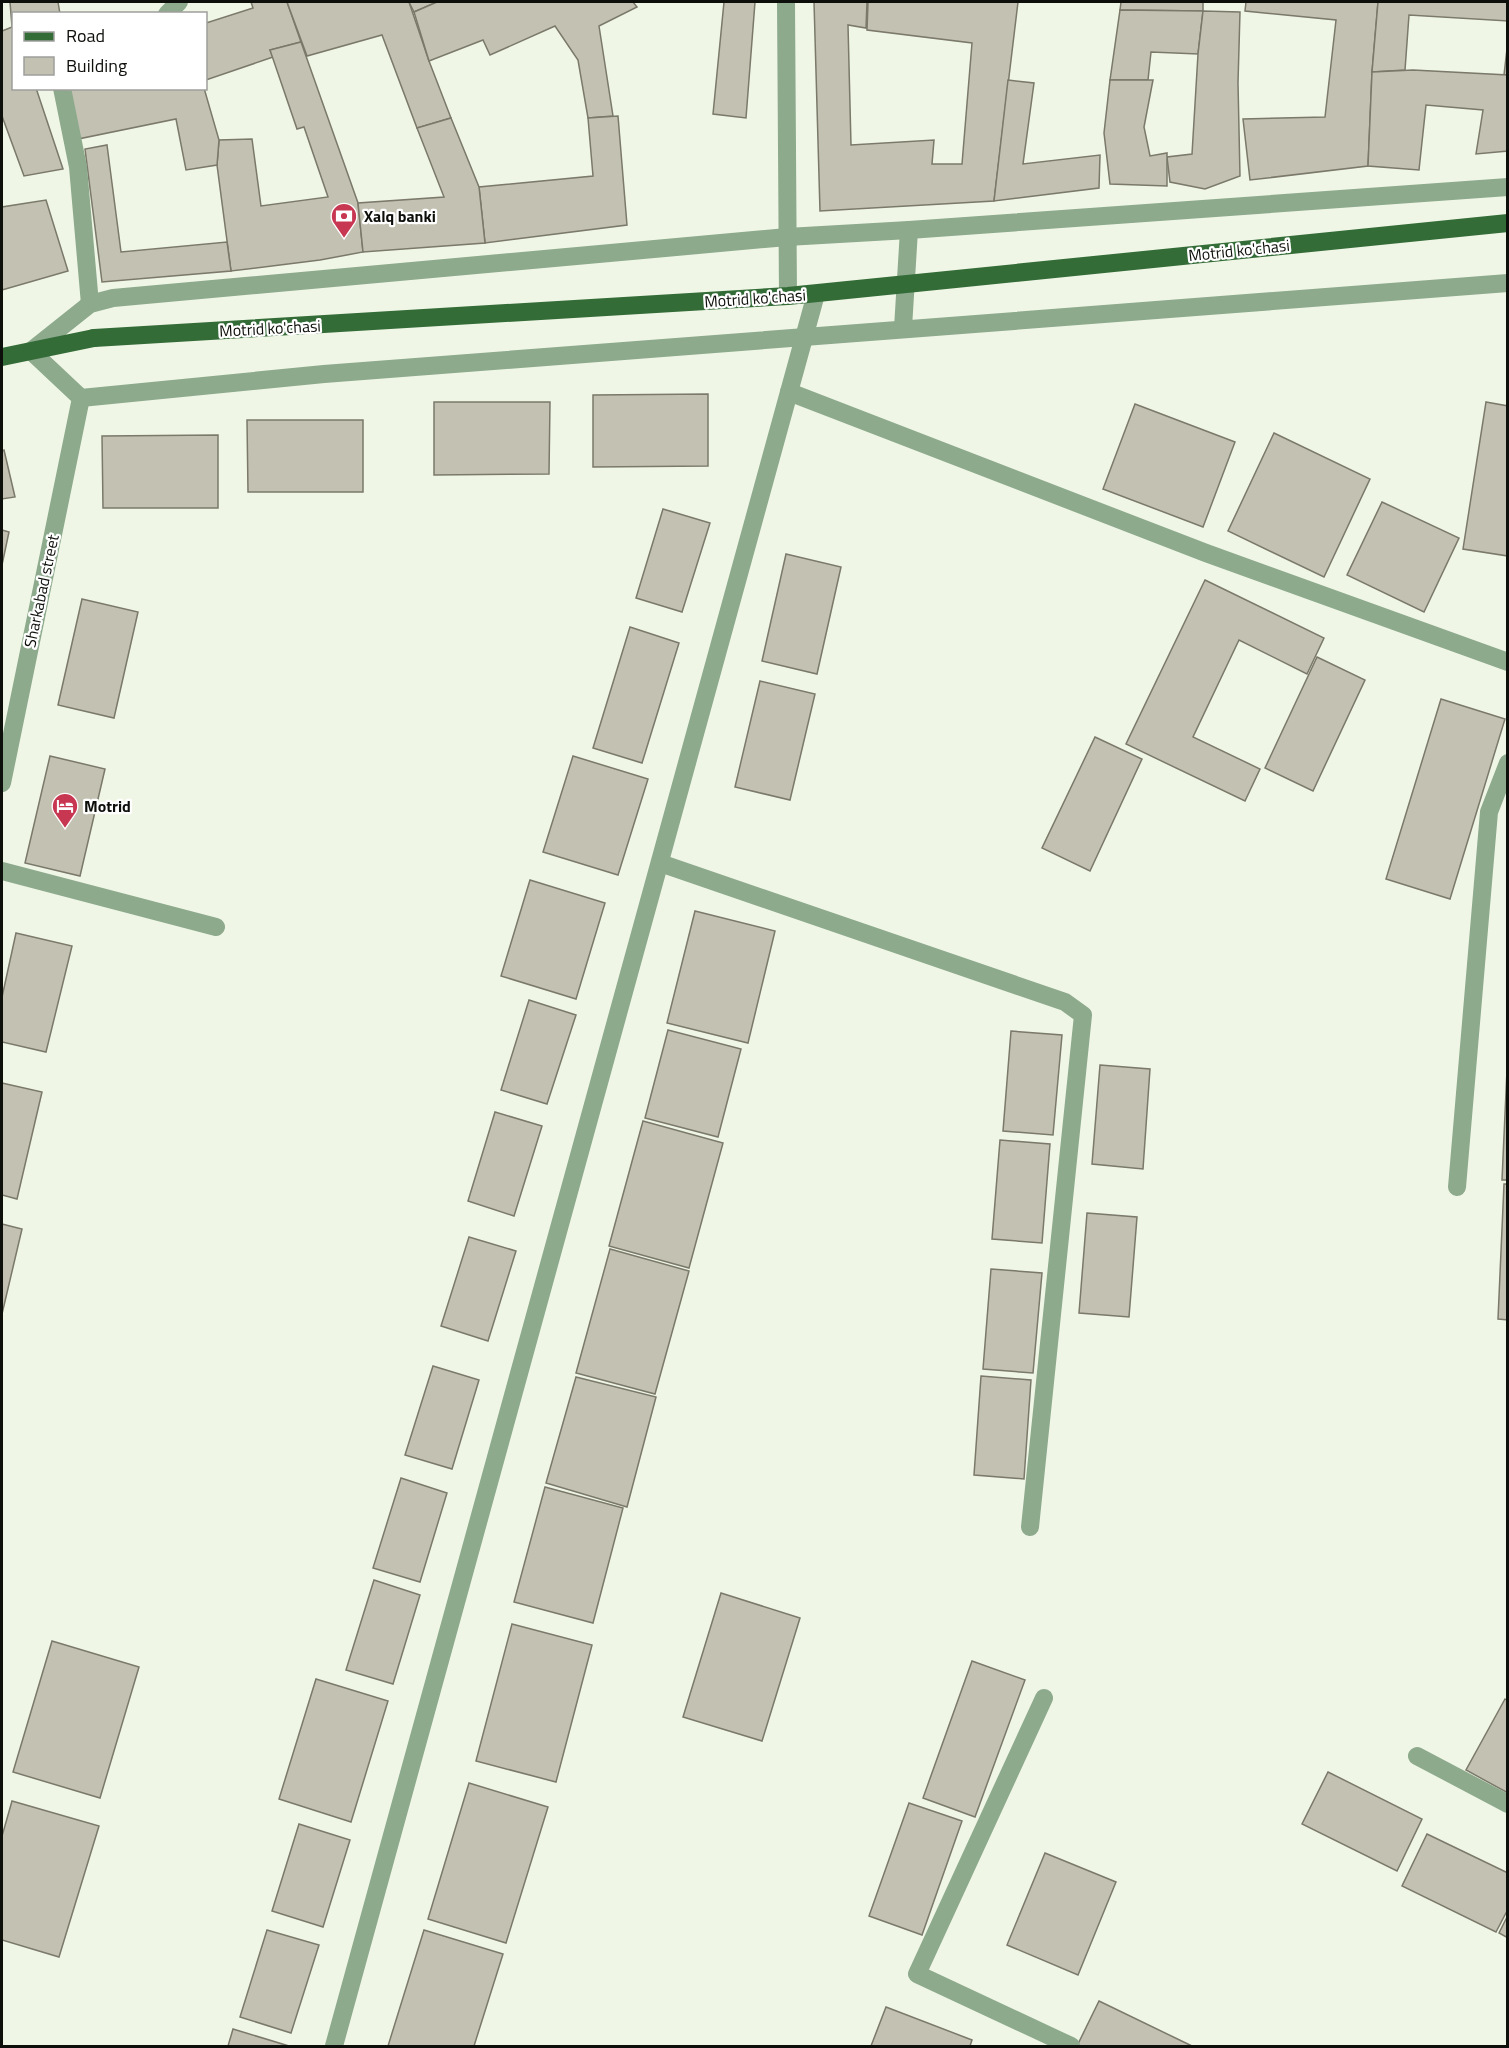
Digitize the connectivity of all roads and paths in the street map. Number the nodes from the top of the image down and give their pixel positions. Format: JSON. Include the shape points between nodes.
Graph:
{"nodes":[{"id":1,"x":786,"y":2,"type":"edge"},
{"id":2,"x":62,"y":90,"type":"edge"},
{"id":3,"x":1508,"y":187,"type":"edge"},
{"id":4,"x":1508,"y":222,"type":"edge"},
{"id":5,"x":909,"y":230,"type":"junction"},
{"id":6,"x":787,"y":237,"type":"junction"},
{"id":7,"x":1508,"y":283,"type":"edge"},
{"id":8,"x":816,"y":294,"type":"junction"},
{"id":9,"x":788,"y":296,"type":"junction"},
{"id":10,"x":90,"y":304,"type":"junction"},
{"id":11,"x":903,"y":328,"type":"junction"},
{"id":12,"x":804,"y":336,"type":"junction"},
{"id":13,"x":31,"y":351,"type":"junction"},
{"id":14,"x":2,"y":357,"type":"edge"},
{"id":15,"x":789,"y":392,"type":"junction"},
{"id":16,"x":81,"y":398,"type":"junction"},
{"id":17,"x":1508,"y":662,"type":"edge"},
{"id":18,"x":1508,"y":763,"type":"edge"},
{"id":19,"x":2,"y":783,"type":"edge"},
{"id":20,"x":660,"y":863,"type":"junction"},
{"id":21,"x":2,"y":871,"type":"edge"},
{"id":22,"x":216,"y":927,"type":"dead end"},
{"id":23,"x":1456,"y":1186,"type":"dead end"},
{"id":24,"x":1030,"y":1527,"type":"dead end"},
{"id":25,"x":1044,"y":1698,"type":"dead end"},
{"id":26,"x":1417,"y":1756,"type":"dead end"},
{"id":27,"x":1508,"y":1804,"type":"edge"},
{"id":28,"x":334,"y":2046,"type":"edge"},
{"id":29,"x":1071,"y":2046,"type":"edge"}],
"edges":[{"from":1,"to":6,"type":"street"},
{"from":2,"to":10,"type":"street","via":[[78,167]]},
{"from":3,"to":5,"type":"street"},
{"from":4,"to":8,"type":"main road","name":"Motrid ko'chasi","bridge":true},
{"from":5,"to":6,"type":"street"},
{"from":5,"to":11,"type":"street"},
{"from":6,"to":9,"type":"street"},
{"from":6,"to":10,"type":"street","via":[[125,297]]},
{"from":7,"to":11,"type":"street"},
{"from":8,"to":9,"type":"main road","name":"Motrid ko'chasi","bridge":true},
{"from":8,"to":12,"type":"street"},
{"from":9,"to":13,"type":"main road","name":"Motrid ko'chasi","bridge":true,"via":[[94,338]]},
{"from":10,"to":13,"type":"street"},
{"from":11,"to":12,"type":"street"},
{"from":12,"to":15,"type":"street"},
{"from":12,"to":16,"type":"street","via":[[324,374]]},
{"from":13,"to":14,"type":"main road","name":"Motrid ko'chasi"},
{"from":13,"to":16,"type":"street"},
{"from":15,"to":17,"type":"street","via":[[1206,553]]},
{"from":15,"to":20,"type":"street"},
{"from":16,"to":19,"type":"street","name":"Sharkabad street"},
{"from":18,"to":23,"type":"street","via":[[1489,812]]},
{"from":20,"to":24,"type":"street","via":[[1065,1002],[1083,1015]]},
{"from":20,"to":28,"type":"street"},
{"from":21,"to":22,"type":"street"},
{"from":25,"to":29,"type":"street","via":[[917,1974]]},
{"from":26,"to":27,"type":"street"}]}
